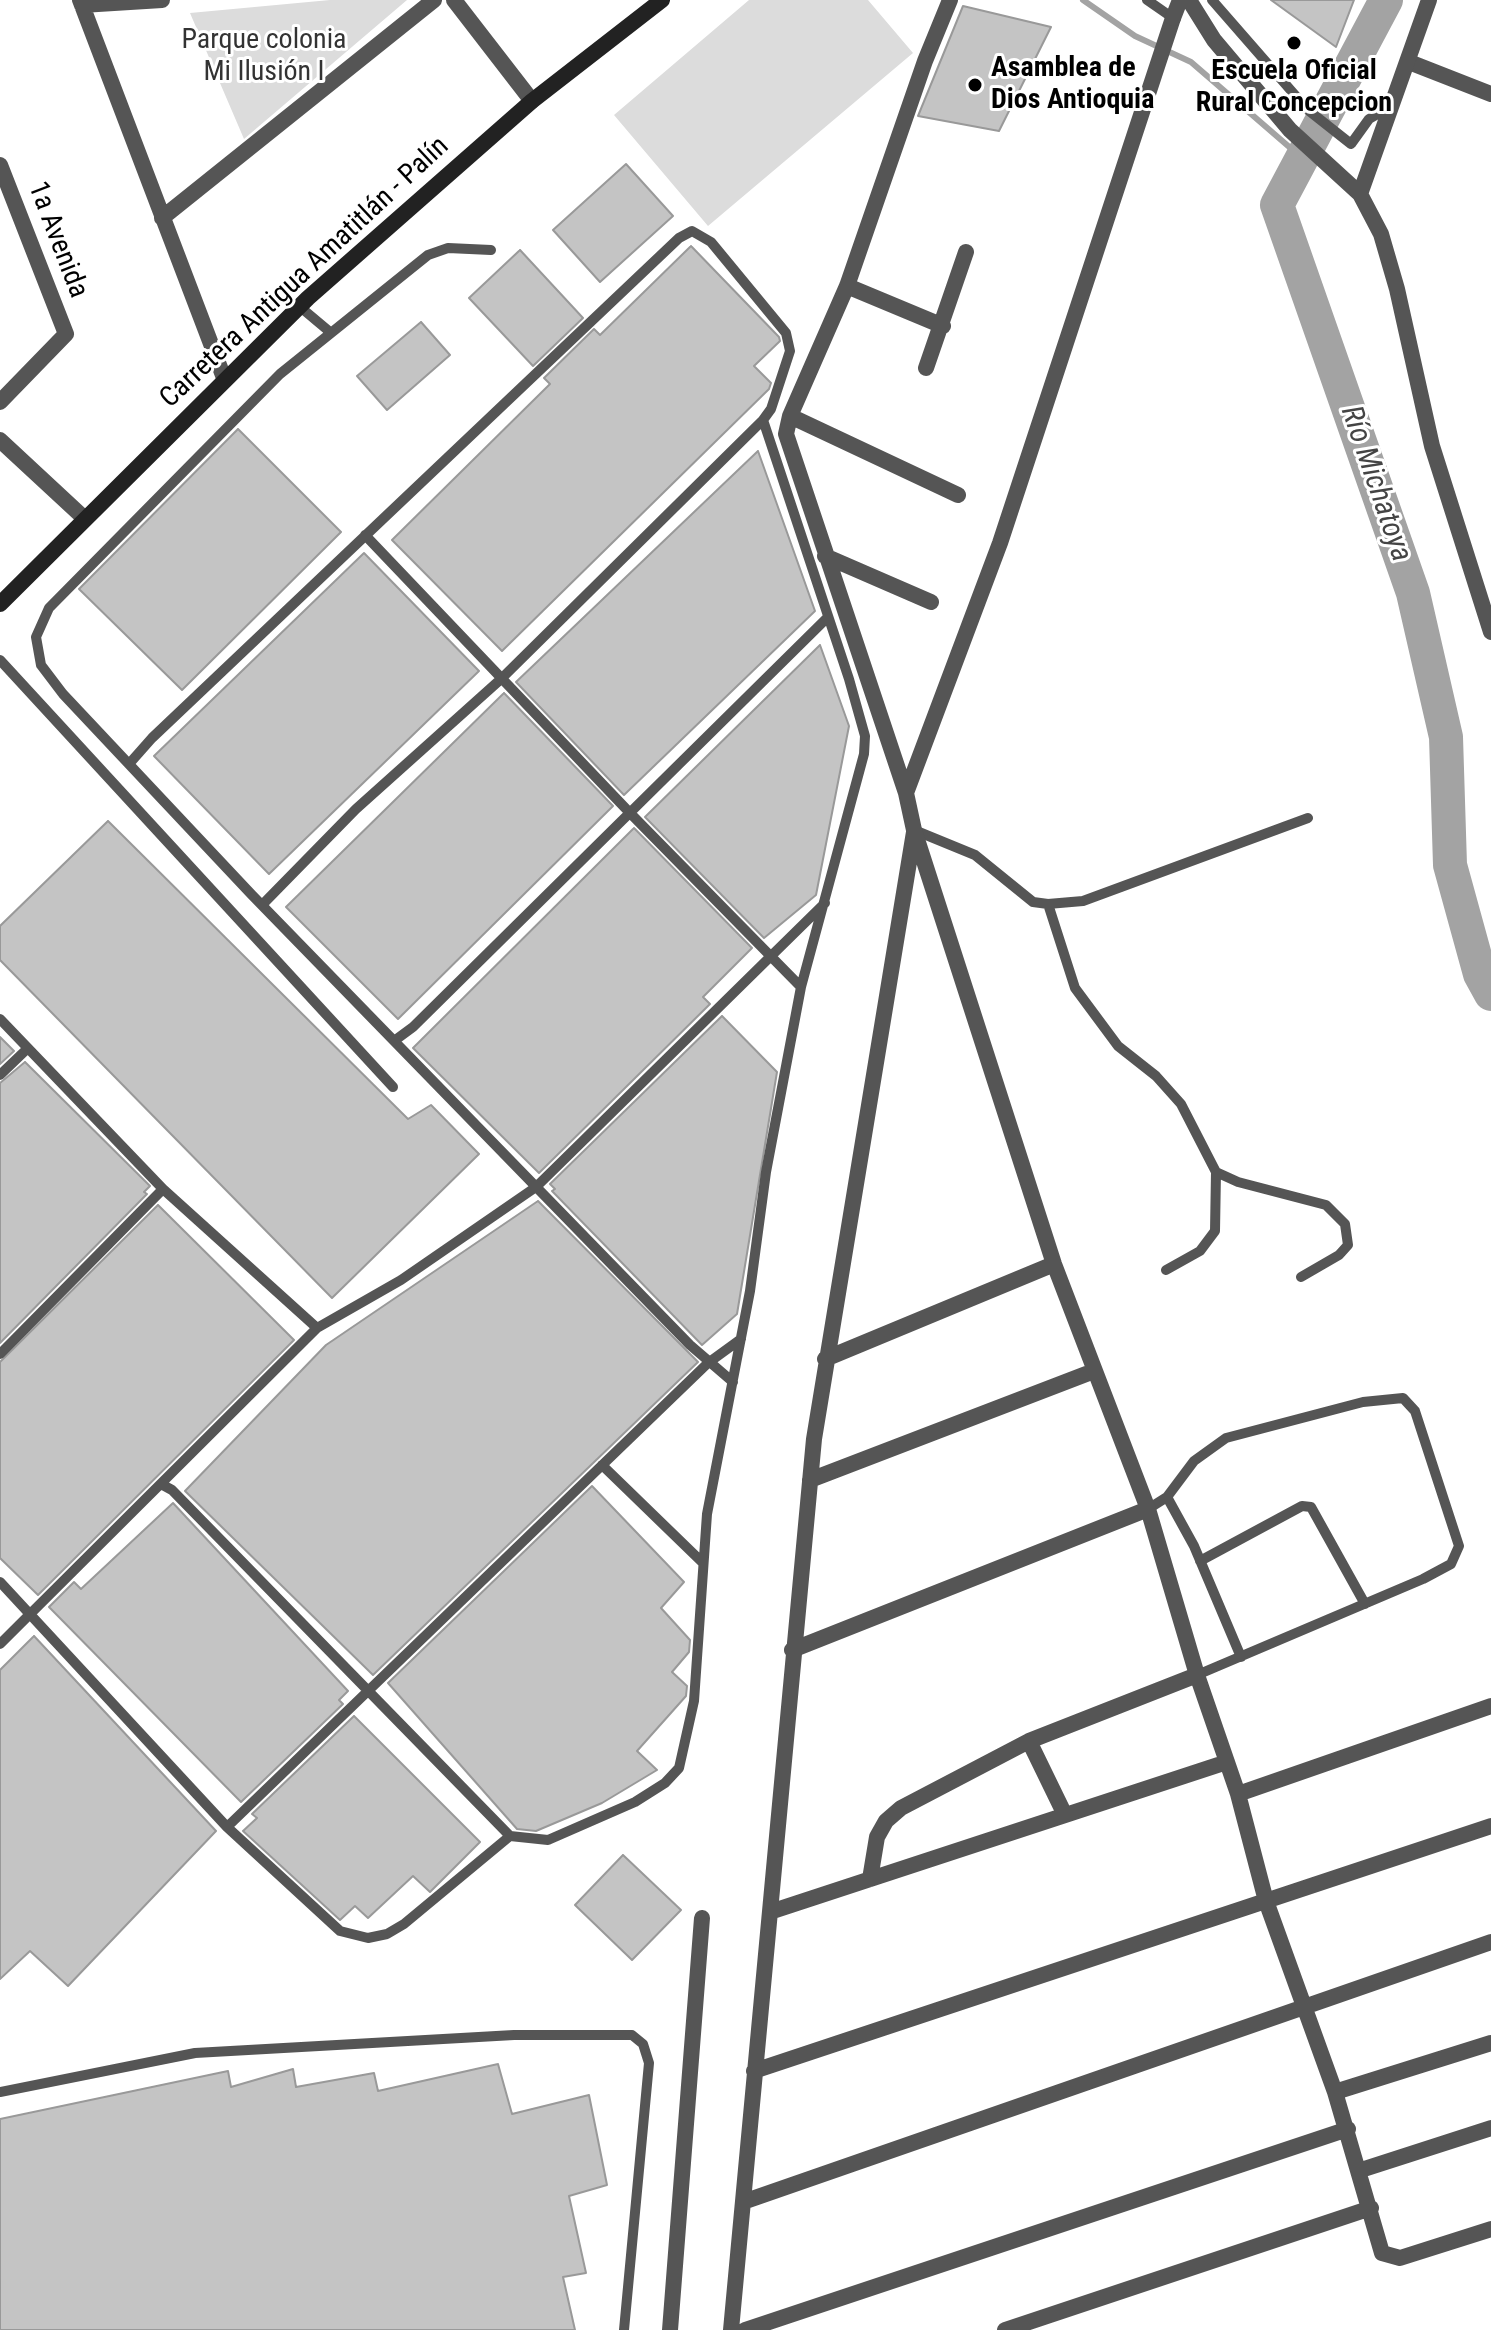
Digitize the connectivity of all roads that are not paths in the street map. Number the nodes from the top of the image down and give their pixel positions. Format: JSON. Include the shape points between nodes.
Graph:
{"nodes":[{"id":1,"x":162,"y":0,"type":"edge"},
{"id":2,"x":434,"y":0,"type":"edge"},
{"id":3,"x":454,"y":0,"type":"edge"},
{"id":4,"x":662,"y":0,"type":"edge"},
{"id":5,"x":950,"y":0,"type":"edge"},
{"id":6,"x":1147,"y":0,"type":"edge"},
{"id":7,"x":1180,"y":0,"type":"edge"},
{"id":8,"x":1189,"y":0,"type":"edge"},
{"id":9,"x":1212,"y":0,"type":"edge"},
{"id":10,"x":1429,"y":0,"type":"edge"},
{"id":11,"x":81,"y":2,"type":"edge"},
{"id":12,"x":1173,"y":18,"type":"junction"},
{"id":13,"x":1409,"y":62,"type":"junction"},
{"id":14,"x":1491,"y":94,"type":"edge"},
{"id":15,"x":532,"y":101,"type":"junction"},
{"id":16,"x":1390,"y":107,"type":"junction"},
{"id":17,"x":0,"y":165,"type":"edge"},
{"id":18,"x":1360,"y":194,"type":"junction"},
{"id":19,"x":162,"y":218,"type":"junction"},
{"id":20,"x":491,"y":250,"type":"dead end"},
{"id":21,"x":966,"y":252,"type":"dead end"},
{"id":22,"x":847,"y":286,"type":"junction"},
{"id":23,"x":299,"y":306,"type":"junction"},
{"id":24,"x":943,"y":326,"type":"junction"},
{"id":25,"x":330,"y":332,"type":"junction"},
{"id":26,"x":926,"y":368,"type":"dead end"},
{"id":27,"x":224,"y":378,"type":"junction"},
{"id":28,"x":0,"y":402,"type":"edge"},
{"id":29,"x":790,"y":416,"type":"junction"},
{"id":30,"x":763,"y":420,"type":"junction"},
{"id":31,"x":0,"y":440,"type":"edge"},
{"id":32,"x":958,"y":495,"type":"dead end"},
{"id":33,"x":84,"y":518,"type":"junction"},
{"id":34,"x":365,"y":535,"type":"junction"},
{"id":35,"x":825,"y":556,"type":"junction"},
{"id":36,"x":931,"y":602,"type":"dead end"},
{"id":37,"x":0,"y":604,"type":"edge"},
{"id":38,"x":828,"y":617,"type":"junction"},
{"id":39,"x":1491,"y":632,"type":"edge"},
{"id":40,"x":0,"y":660,"type":"edge"},
{"id":41,"x":501,"y":679,"type":"junction"},
{"id":42,"x":129,"y":764,"type":"junction"},
{"id":43,"x":906,"y":793,"type":"junction"},
{"id":44,"x":630,"y":813,"type":"junction"},
{"id":45,"x":1308,"y":818,"type":"dead end"},
{"id":46,"x":914,"y":830,"type":"junction"},
{"id":47,"x":825,"y":903,"type":"junction"},
{"id":48,"x":1048,"y":904,"type":"junction"},
{"id":49,"x":262,"y":905,"type":"junction"},
{"id":50,"x":770,"y":955,"type":"junction"},
{"id":51,"x":801,"y":987,"type":"junction"},
{"id":52,"x":0,"y":1019,"type":"edge"},
{"id":53,"x":394,"y":1041,"type":"junction"},
{"id":54,"x":27,"y":1049,"type":"junction"},
{"id":55,"x":0,"y":1075,"type":"edge"},
{"id":56,"x":393,"y":1087,"type":"dead end"},
{"id":57,"x":1216,"y":1172,"type":"junction"},
{"id":58,"x":536,"y":1187,"type":"junction"},
{"id":59,"x":163,"y":1189,"type":"junction"},
{"id":60,"x":1054,"y":1264,"type":"junction"},
{"id":61,"x":1166,"y":1270,"type":"dead end"},
{"id":62,"x":1301,"y":1277,"type":"dead end"},
{"id":63,"x":317,"y":1328,"type":"junction"},
{"id":64,"x":741,"y":1339,"type":"junction"},
{"id":65,"x":0,"y":1354,"type":"edge"},
{"id":66,"x":825,"y":1359,"type":"junction"},
{"id":67,"x":708,"y":1363,"type":"junction"},
{"id":68,"x":1094,"y":1371,"type":"junction"},
{"id":69,"x":733,"y":1382,"type":"junction"},
{"id":70,"x":602,"y":1465,"type":"junction"},
{"id":71,"x":810,"y":1480,"type":"junction"},
{"id":72,"x":161,"y":1484,"type":"junction"},
{"id":73,"x":1167,"y":1497,"type":"junction"},
{"id":74,"x":1148,"y":1509,"type":"junction"},
{"id":75,"x":1200,"y":1561,"type":"junction"},
{"id":76,"x":703,"y":1563,"type":"junction"},
{"id":77,"x":0,"y":1582,"type":"edge"},
{"id":78,"x":1365,"y":1604,"type":"junction"},
{"id":79,"x":31,"y":1614,"type":"junction"},
{"id":80,"x":0,"y":1644,"type":"edge"},
{"id":81,"x":792,"y":1650,"type":"junction"},
{"id":82,"x":1241,"y":1657,"type":"junction"},
{"id":83,"x":1197,"y":1675,"type":"junction"},
{"id":84,"x":366,"y":1691,"type":"junction"},
{"id":85,"x":1491,"y":1706,"type":"edge"},
{"id":86,"x":1029,"y":1741,"type":"junction"},
{"id":87,"x":1227,"y":1762,"type":"junction"},
{"id":88,"x":1238,"y":1794,"type":"junction"},
{"id":89,"x":1064,"y":1813,"type":"junction"},
{"id":90,"x":1491,"y":1826,"type":"edge"},
{"id":91,"x":227,"y":1827,"type":"junction"},
{"id":92,"x":510,"y":1836,"type":"junction"},
{"id":93,"x":870,"y":1879,"type":"junction"},
{"id":94,"x":1266,"y":1901,"type":"junction"},
{"id":95,"x":770,"y":1912,"type":"junction"},
{"id":96,"x":702,"y":1918,"type":"dead end"},
{"id":97,"x":1491,"y":1942,"type":"edge"},
{"id":98,"x":1304,"y":2007,"type":"junction"},
{"id":99,"x":1491,"y":2043,"type":"edge"},
{"id":100,"x":754,"y":2071,"type":"junction"},
{"id":101,"x":0,"y":2092,"type":"edge"},
{"id":102,"x":1335,"y":2092,"type":"junction"},
{"id":103,"x":1491,"y":2128,"type":"edge"},
{"id":104,"x":1348,"y":2129,"type":"junction"},
{"id":105,"x":1361,"y":2170,"type":"junction"},
{"id":106,"x":743,"y":2202,"type":"junction"},
{"id":107,"x":1371,"y":2208,"type":"junction"},
{"id":108,"x":1491,"y":2229,"type":"edge"},
{"id":109,"x":624,"y":2330,"type":"edge"},
{"id":110,"x":670,"y":2330,"type":"edge"},
{"id":111,"x":731,"y":2330,"type":"edge"},
{"id":112,"x":745,"y":2330,"type":"edge"},
{"id":113,"x":1005,"y":2330,"type":"edge"}],
"edges":[{"from":1,"to":11,"type":"street"},
{"from":2,"to":19,"type":"street"},
{"from":3,"to":15,"type":"street"},
{"from":4,"to":15,"type":"main road","name":"Carretera Antigua Amatitlán - Palín"},
{"from":5,"to":22,"type":"street"},
{"from":6,"to":12,"type":"lane"},
{"from":7,"to":12,"type":"street"},
{"from":8,"to":18,"type":"street","via":[[1214,40],[1290,130]]},
{"from":9,"to":16,"type":"lane","via":[[1308,110],[1351,144],[1369,119]]},
{"from":10,"to":13,"type":"street"},
{"from":11,"to":19,"type":"street"},
{"from":12,"to":43,"type":"street","via":[[1000,543]]},
{"from":13,"to":14,"type":"street"},
{"from":13,"to":16,"type":"street"},
{"from":15,"to":23,"type":"main road","name":"Carretera Antigua Amatitlán - Palín"},
{"from":16,"to":18,"type":"street"},
{"from":17,"to":28,"type":"street","name":"1a Avenida","via":[[66,334]]},
{"from":18,"to":39,"type":"street","via":[[1381,234],[1432,446]]},
{"from":19,"to":27,"type":"street"},
{"from":20,"to":25,"type":"lane","via":[[448,248],[428,255]]},
{"from":21,"to":24,"type":"street"},
{"from":22,"to":24,"type":"street"},
{"from":22,"to":29,"type":"street"},
{"from":23,"to":25,"type":"lane"},
{"from":23,"to":27,"type":"main road","name":"Carretera Antigua Amatitlán - Palín"},
{"from":24,"to":26,"type":"street"},
{"from":25,"to":42,"type":"lane","via":[[280,374],[49,608],[36,637],[41,665]]},
{"from":27,"to":33,"type":"main road","name":"Carretera Antigua Amatitlán - Palín"},
{"from":29,"to":32,"type":"street"},
{"from":29,"to":35,"type":"street","via":[[786,434]]},
{"from":30,"to":34,"type":"lane","via":[[790,351],[786,333],[711,242],[692,231]]},
{"from":30,"to":38,"type":"lane"},
{"from":30,"to":41,"type":"lane"},
{"from":31,"to":33,"type":"street"},
{"from":33,"to":37,"type":"main road","name":"Carretera Antigua Amatitlán - Palín"},
{"from":34,"to":41,"type":"lane"},
{"from":34,"to":42,"type":"lane"},
{"from":35,"to":36,"type":"street"},
{"from":35,"to":43,"type":"street"},
{"from":38,"to":44,"type":"lane"},
{"from":38,"to":47,"type":"lane","via":[[865,736]]},
{"from":40,"to":56,"type":"lane"},
{"from":41,"to":44,"type":"lane"},
{"from":41,"to":49,"type":"lane","via":[[356,809]]},
{"from":42,"to":49,"type":"lane"},
{"from":43,"to":46,"type":"street"},
{"from":44,"to":50,"type":"lane"},
{"from":44,"to":53,"type":"lane"},
{"from":45,"to":48,"type":"lane","via":[[1083,901]]},
{"from":46,"to":48,"type":"lane","via":[[975,855],[1026,897]]},
{"from":46,"to":60,"type":"street"},
{"from":46,"to":66,"type":"street"},
{"from":47,"to":50,"type":"lane"},
{"from":47,"to":51,"type":"lane"},
{"from":48,"to":57,"type":"lane","via":[[1075,988],[1118,1046],[1181,1104]]},
{"from":49,"to":53,"type":"lane"},
{"from":50,"to":51,"type":"lane"},
{"from":50,"to":58,"type":"lane"},
{"from":51,"to":64,"type":"lane"},
{"from":52,"to":54,"type":"lane"},
{"from":53,"to":58,"type":"lane"},
{"from":54,"to":55,"type":"lane"},
{"from":54,"to":59,"type":"lane"},
{"from":57,"to":61,"type":"lane","via":[[1215,1231],[1200,1251]]},
{"from":57,"to":62,"type":"lane","via":[[1326,1205],[1345,1224],[1348,1245]]},
{"from":58,"to":63,"type":"lane","via":[[401,1280]]},
{"from":58,"to":67,"type":"lane"},
{"from":59,"to":63,"type":"lane"},
{"from":59,"to":65,"type":"lane"},
{"from":60,"to":66,"type":"street"},
{"from":60,"to":68,"type":"street"},
{"from":63,"to":72,"type":"lane"},
{"from":64,"to":67,"type":"lane"},
{"from":64,"to":69,"type":"lane"},
{"from":66,"to":71,"type":"street"},
{"from":67,"to":69,"type":"lane"},
{"from":67,"to":70,"type":"lane"},
{"from":68,"to":71,"type":"street"},
{"from":68,"to":74,"type":"street"},
{"from":69,"to":76,"type":"lane","via":[[707,1514]]},
{"from":70,"to":76,"type":"lane"},
{"from":70,"to":84,"type":"lane"},
{"from":71,"to":81,"type":"street"},
{"from":72,"to":79,"type":"lane"},
{"from":72,"to":84,"type":"lane"},
{"from":73,"to":74,"type":"lane"},
{"from":73,"to":75,"type":"lane"},
{"from":73,"to":78,"type":"lane","via":[[1194,1461],[1226,1438],[1363,1402],[1403,1398],[1415,1411],[1459,1546],[1451,1564]]},
{"from":74,"to":81,"type":"street"},
{"from":74,"to":83,"type":"street"},
{"from":75,"to":78,"type":"lane","via":[[1302,1506],[1311,1507]]},
{"from":75,"to":82,"type":"lane"},
{"from":76,"to":92,"type":"lane","via":[[694,1701],[679,1768],[635,1802],[548,1840]]},
{"from":77,"to":79,"type":"lane"},
{"from":78,"to":82,"type":"lane"},
{"from":79,"to":80,"type":"lane"},
{"from":79,"to":91,"type":"lane"},
{"from":81,"to":95,"type":"street"},
{"from":82,"to":83,"type":"lane"},
{"from":83,"to":86,"type":"street"},
{"from":83,"to":87,"type":"street"},
{"from":84,"to":91,"type":"lane"},
{"from":84,"to":92,"type":"lane"},
{"from":85,"to":88,"type":"street"},
{"from":86,"to":89,"type":"street"},
{"from":86,"to":93,"type":"street","via":[[901,1808],[886,1821],[877,1837]]},
{"from":87,"to":88,"type":"street"},
{"from":87,"to":89,"type":"street"},
{"from":88,"to":94,"type":"street"},
{"from":89,"to":93,"type":"street"},
{"from":90,"to":94,"type":"street"},
{"from":91,"to":92,"type":"lane","via":[[340,1931],[368,1938],[404,1924]]},
{"from":93,"to":95,"type":"street"},
{"from":94,"to":98,"type":"street"},
{"from":94,"to":100,"type":"street"},
{"from":95,"to":100,"type":"street"},
{"from":96,"to":110,"type":"street"},
{"from":97,"to":98,"type":"street"},
{"from":98,"to":102,"type":"street"},
{"from":98,"to":106,"type":"street"},
{"from":99,"to":102,"type":"street"},
{"from":100,"to":106,"type":"street"},
{"from":101,"to":109,"type":"lane","via":[[195,2053],[514,2035],[632,2035],[643,2044],[649,2063]]},
{"from":102,"to":104,"type":"street"},
{"from":103,"to":105,"type":"street"},
{"from":104,"to":105,"type":"street"},
{"from":104,"to":112,"type":"street"},
{"from":105,"to":107,"type":"street"},
{"from":106,"to":111,"type":"street"},
{"from":107,"to":108,"type":"street","via":[[1382,2253],[1391,2257]]},
{"from":107,"to":113,"type":"street"}]}
